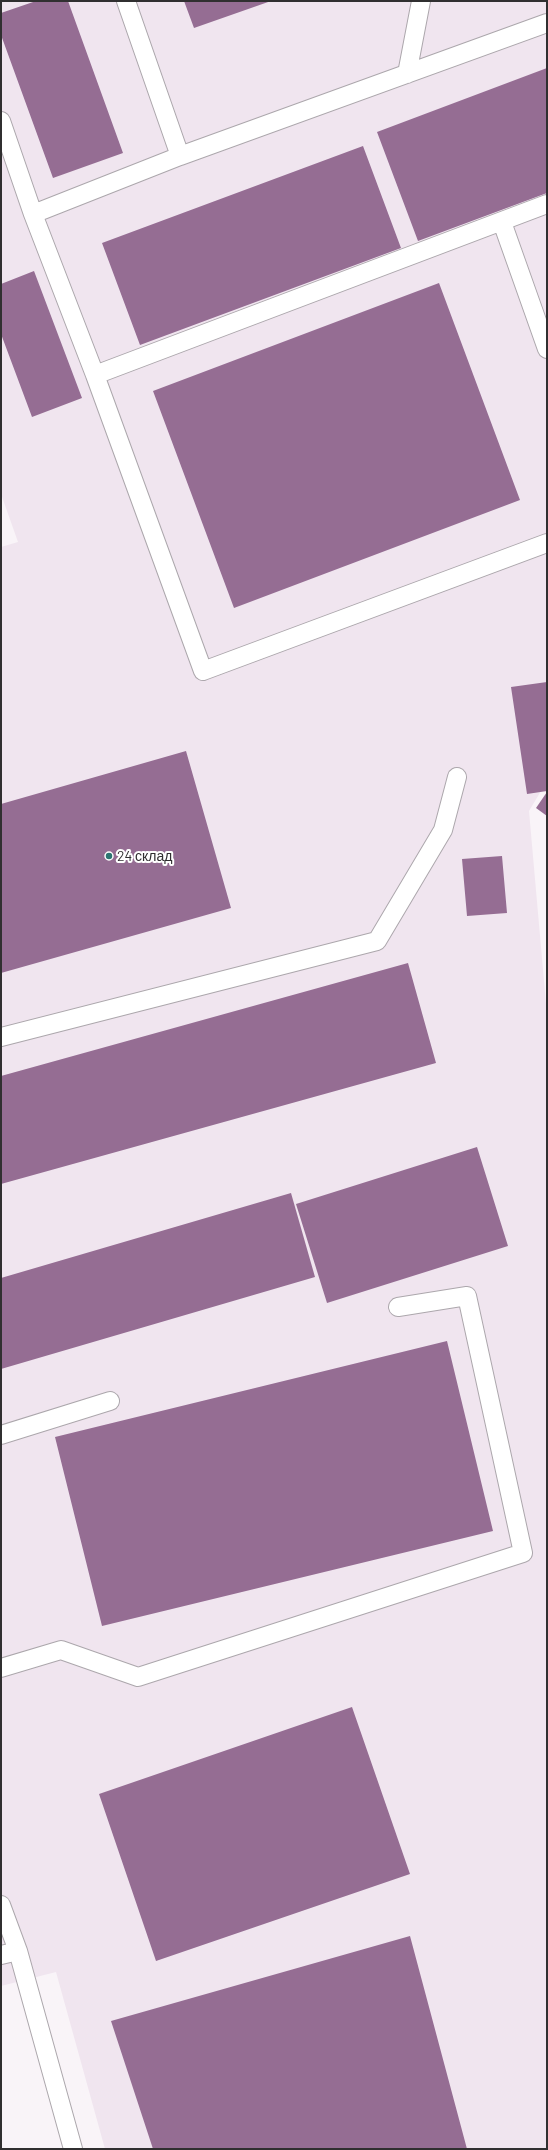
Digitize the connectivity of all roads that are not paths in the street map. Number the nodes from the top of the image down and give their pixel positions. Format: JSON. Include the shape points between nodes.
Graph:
{"nodes":[{"id":1,"x":126,"y":1,"type":"edge"},
{"id":2,"x":421,"y":1,"type":"edge"},
{"id":3,"x":547,"y":23,"type":"edge"},
{"id":4,"x":407,"y":74,"type":"junction"},
{"id":5,"x":1,"y":121,"type":"edge"},
{"id":6,"x":180,"y":156,"type":"junction"},
{"id":7,"x":547,"y":204,"type":"edge"},
{"id":8,"x":33,"y":214,"type":"junction"},
{"id":9,"x":502,"y":222,"type":"junction"},
{"id":10,"x":547,"y":349,"type":"edge"},
{"id":11,"x":95,"y":375,"type":"junction"},
{"id":12,"x":547,"y":542,"type":"edge"},
{"id":13,"x":457,"y":777,"type":"dead end"},
{"id":14,"x":1,"y":1037,"type":"edge"},
{"id":15,"x":398,"y":1307,"type":"dead end"},
{"id":16,"x":110,"y":1401,"type":"dead end"},
{"id":17,"x":1,"y":1435,"type":"edge"},
{"id":18,"x":1,"y":1668,"type":"edge"},
{"id":19,"x":1,"y":1905,"type":"edge"},
{"id":20,"x":9,"y":1953,"type":"edge"},
{"id":21,"x":73,"y":2149,"type":"edge"}],
"edges":[{"from":1,"to":6,"type":"lane"},
{"from":2,"to":4,"type":"lane"},
{"from":3,"to":4,"type":"lane"},
{"from":4,"to":6,"type":"lane"},
{"from":5,"to":8,"type":"lane"},
{"from":6,"to":8,"type":"lane"},
{"from":7,"to":9,"type":"lane"},
{"from":8,"to":11,"type":"lane"},
{"from":9,"to":10,"type":"lane"},
{"from":9,"to":11,"type":"lane"},
{"from":11,"to":12,"type":"lane","via":[[203,671]]},
{"from":13,"to":14,"type":"lane","via":[[443,830],[377,940]]},
{"from":15,"to":18,"type":"lane","via":[[467,1296],[523,1553],[138,1677],[61,1650]]},
{"from":16,"to":17,"type":"lane"},
{"from":19,"to":20,"type":"lane"},
{"from":20,"to":21,"type":"lane"}]}
